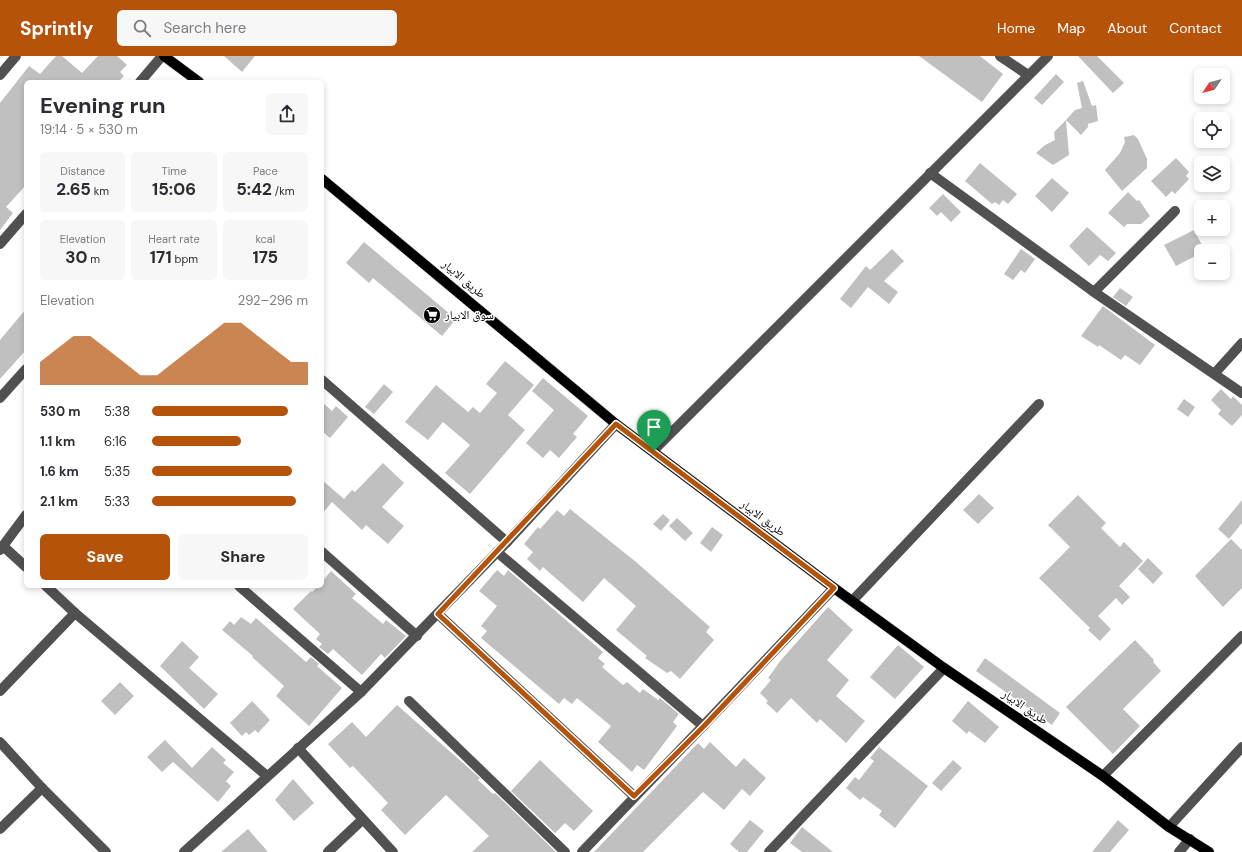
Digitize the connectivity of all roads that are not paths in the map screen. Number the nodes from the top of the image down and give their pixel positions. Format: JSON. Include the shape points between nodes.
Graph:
{"nodes":[{"id":1,"x":16,"y":56,"type":"edge"},
{"id":2,"x":163,"y":56,"type":"edge"},
{"id":3,"x":1000,"y":56,"type":"edge"},
{"id":4,"x":1048,"y":56,"type":"edge"},
{"id":5,"x":0,"y":75,"type":"edge"},
{"id":6,"x":1028,"y":75,"type":"junction"},
{"id":7,"x":142,"y":80,"type":"edge"},
{"id":8,"x":196,"y":80,"type":"edge"},
{"id":9,"x":930,"y":174,"type":"junction"},
{"id":10,"x":324,"y":181,"type":"edge"},
{"id":11,"x":1175,"y":211,"type":"dead end"},
{"id":12,"x":24,"y":216,"type":"edge"},
{"id":13,"x":0,"y":244,"type":"edge"},
{"id":14,"x":1094,"y":292,"type":"junction"},
{"id":15,"x":1242,"y":343,"type":"edge"},
{"id":16,"x":24,"y":371,"type":"edge"},
{"id":17,"x":1215,"y":373,"type":"junction"},
{"id":18,"x":324,"y":382,"type":"edge"},
{"id":19,"x":1242,"y":393,"type":"edge"},
{"id":20,"x":0,"y":398,"type":"edge"},
{"id":21,"x":1039,"y":404,"type":"dead end"},
{"id":22,"x":616,"y":424,"type":"junction"},
{"id":23,"x":654,"y":451,"type":"junction"},
{"id":24,"x":24,"y":518,"type":"edge"},
{"id":25,"x":507,"y":542,"type":"junction"},
{"id":26,"x":1,"y":548,"type":"edge"},
{"id":27,"x":497,"y":552,"type":"junction"},
{"id":28,"x":324,"y":554,"type":"edge"},
{"id":29,"x":24,"y":565,"type":"edge"},
{"id":30,"x":48,"y":588,"type":"edge"},
{"id":31,"x":241,"y":588,"type":"edge"},
{"id":32,"x":834,"y":588,"type":"junction"},
{"id":33,"x":853,"y":600,"type":"junction"},
{"id":34,"x":75,"y":613,"type":"junction"},
{"id":35,"x":438,"y":614,"type":"junction"},
{"id":36,"x":416,"y":636,"type":"junction"},
{"id":37,"x":1242,"y":636,"type":"edge"},
{"id":38,"x":944,"y":668,"type":"junction"},
{"id":39,"x":0,"y":691,"type":"edge"},
{"id":40,"x":361,"y":692,"type":"junction"},
{"id":41,"x":409,"y":701,"type":"dead end"},
{"id":42,"x":704,"y":726,"type":"junction"},
{"id":43,"x":0,"y":742,"type":"edge"},
{"id":44,"x":1242,"y":746,"type":"edge"},
{"id":45,"x":298,"y":748,"type":"junction"},
{"id":46,"x":267,"y":776,"type":"junction"},
{"id":47,"x":1103,"y":776,"type":"junction"},
{"id":48,"x":42,"y":788,"type":"junction"},
{"id":49,"x":634,"y":796,"type":"junction"},
{"id":50,"x":362,"y":820,"type":"junction"},
{"id":51,"x":1169,"y":827,"type":"junction"},
{"id":52,"x":0,"y":829,"type":"edge"},
{"id":53,"x":1190,"y":839,"type":"junction"},
{"id":54,"x":106,"y":852,"type":"edge"},
{"id":55,"x":184,"y":852,"type":"edge"},
{"id":56,"x":328,"y":852,"type":"edge"},
{"id":57,"x":393,"y":852,"type":"edge"},
{"id":58,"x":565,"y":852,"type":"edge"},
{"id":59,"x":582,"y":852,"type":"edge"},
{"id":60,"x":768,"y":852,"type":"edge"},
{"id":61,"x":1179,"y":852,"type":"edge"},
{"id":62,"x":1209,"y":852,"type":"edge"}],
"edges":[{"from":1,"to":5,"type":"street"},
{"from":2,"to":7,"type":"street"},
{"from":2,"to":8,"type":"main road"},
{"from":3,"to":6,"type":"street"},
{"from":4,"to":6,"type":"street"},
{"from":6,"to":9,"type":"street"},
{"from":9,"to":14,"type":"street"},
{"from":9,"to":23,"type":"street"},
{"from":10,"to":22,"type":"main road","name":"طريق الابيار"},
{"from":11,"to":14,"type":"street"},
{"from":12,"to":13,"type":"street"},
{"from":14,"to":17,"type":"street"},
{"from":15,"to":17,"type":"street"},
{"from":16,"to":20,"type":"street"},
{"from":17,"to":19,"type":"street"},
{"from":18,"to":25,"type":"street"},
{"from":21,"to":33,"type":"street"},
{"from":22,"to":23,"type":"main road","name":"طريق الابيار"},
{"from":22,"to":25,"type":"street"},
{"from":23,"to":32,"type":"main road","name":"طريق الابيار"},
{"from":24,"to":26,"type":"street"},
{"from":25,"to":27,"type":"street"},
{"from":26,"to":29,"type":"street"},
{"from":27,"to":35,"type":"street"},
{"from":27,"to":42,"type":"street"},
{"from":28,"to":36,"type":"street"},
{"from":30,"to":34,"type":"street"},
{"from":31,"to":40,"type":"street"},
{"from":32,"to":33,"type":"main road","name":"طريق الابيار"},
{"from":32,"to":42,"type":"street"},
{"from":33,"to":38,"type":"main road","name":"طريق الابيار"},
{"from":34,"to":39,"type":"street"},
{"from":34,"to":46,"type":"street"},
{"from":35,"to":36,"type":"street"},
{"from":35,"to":49,"type":"street"},
{"from":36,"to":40,"type":"street"},
{"from":37,"to":47,"type":"street"},
{"from":38,"to":47,"type":"main road","name":"طريق الابيار"},
{"from":38,"to":60,"type":"street"},
{"from":40,"to":45,"type":"street"},
{"from":41,"to":58,"type":"street"},
{"from":42,"to":49,"type":"street"},
{"from":43,"to":48,"type":"street"},
{"from":44,"to":51,"type":"street"},
{"from":45,"to":46,"type":"street"},
{"from":45,"to":50,"type":"street"},
{"from":46,"to":55,"type":"street"},
{"from":47,"to":51,"type":"main road","name":"طريق الابيار"},
{"from":48,"to":52,"type":"street"},
{"from":48,"to":54,"type":"street"},
{"from":49,"to":59,"type":"street"},
{"from":50,"to":56,"type":"street"},
{"from":50,"to":57,"type":"street"},
{"from":51,"to":53,"type":"main road","name":"طريق الابيار"},
{"from":53,"to":61,"type":"street"},
{"from":53,"to":62,"type":"main road","name":"طريق الابيار"}]}
